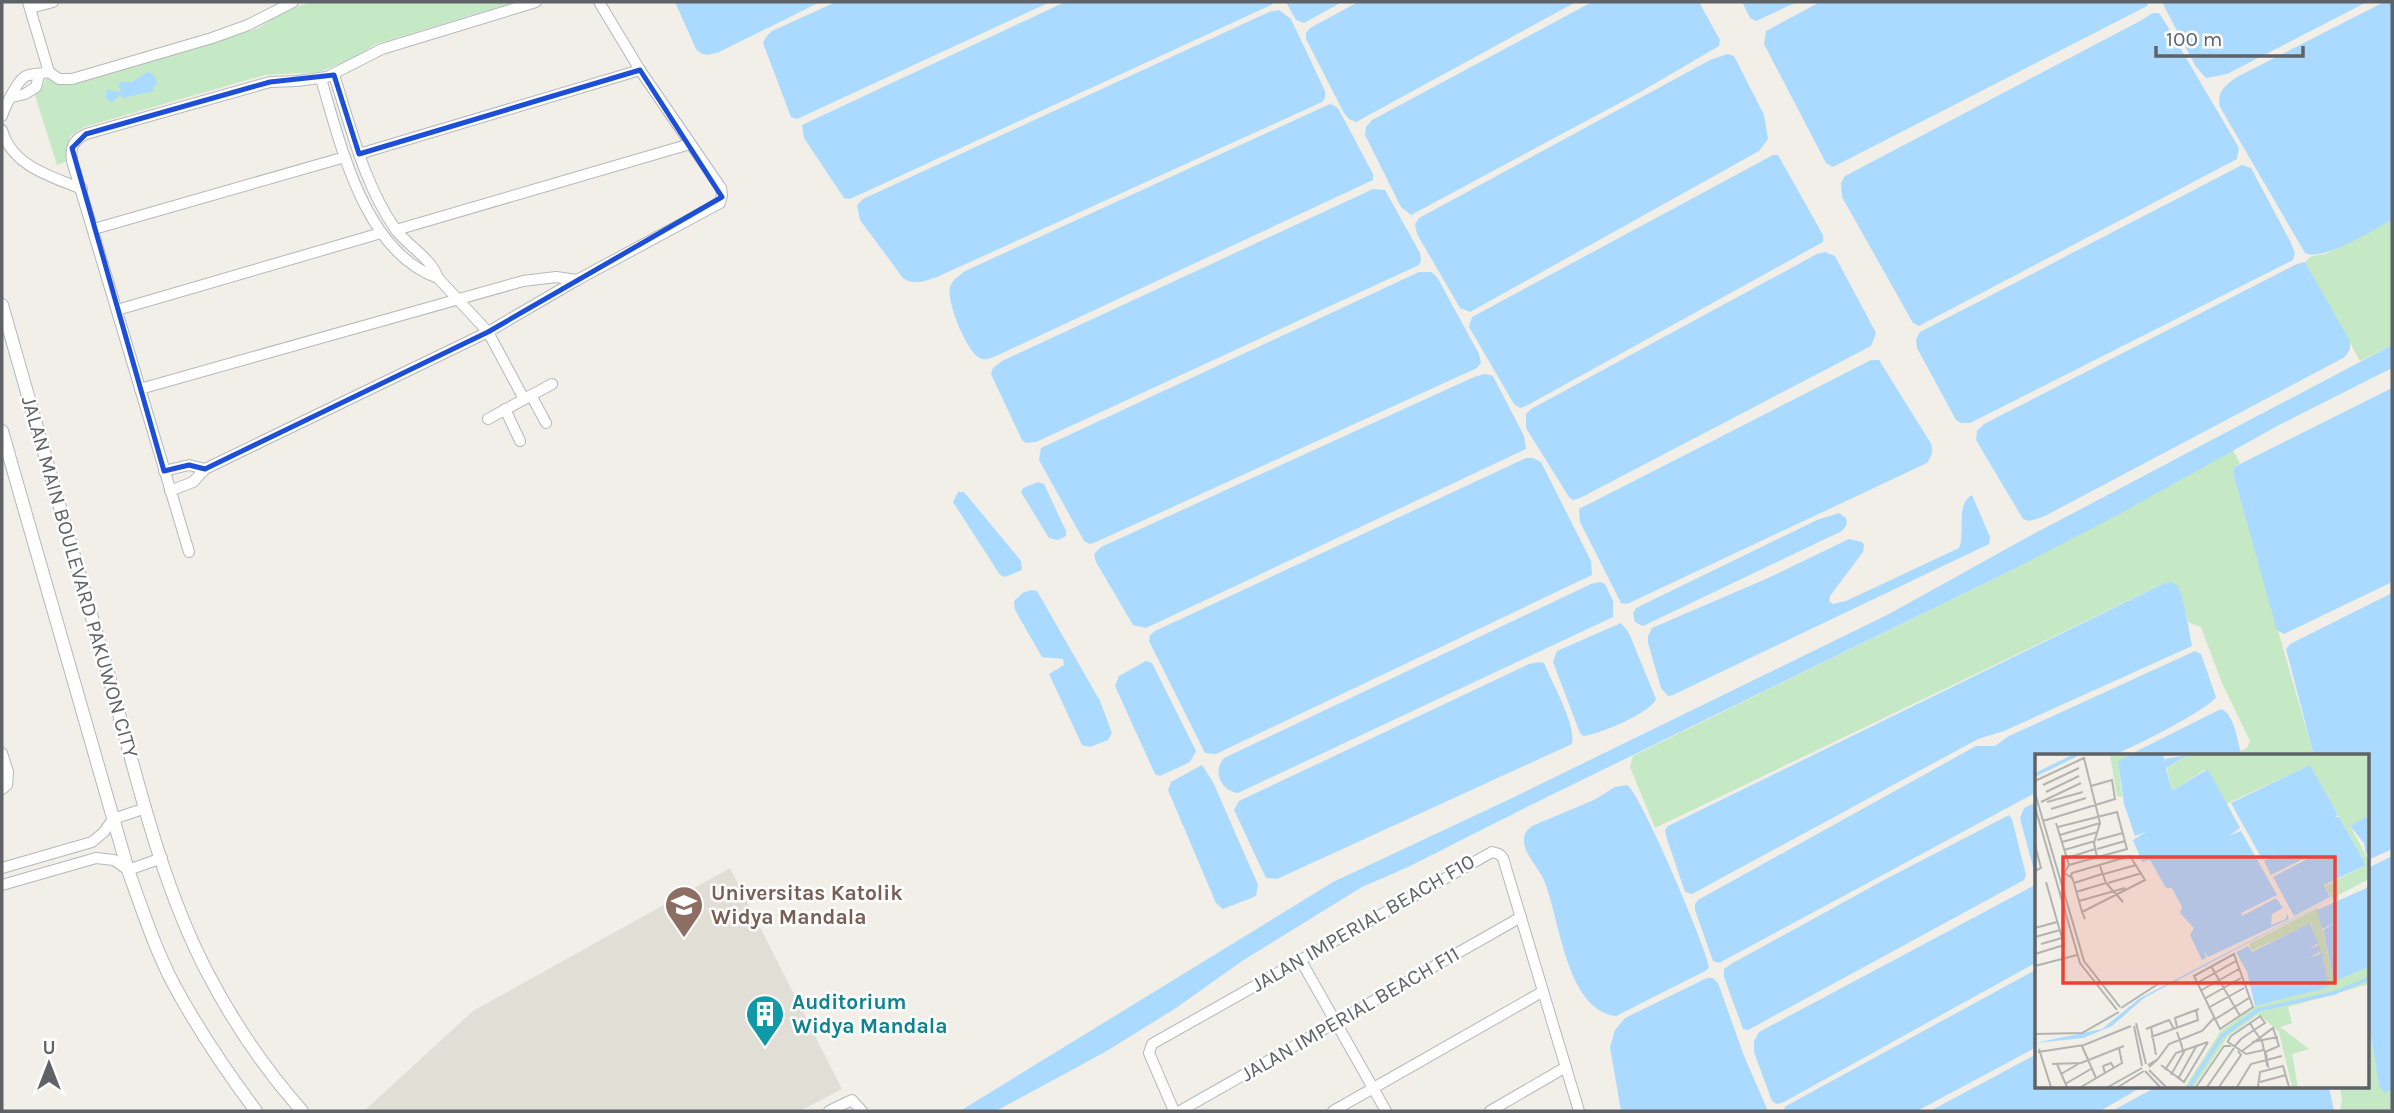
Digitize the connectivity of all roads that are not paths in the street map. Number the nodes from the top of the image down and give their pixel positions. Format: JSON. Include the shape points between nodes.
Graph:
{"nodes":[{"id":1,"x":53,"y":2,"type":"edge"},
{"id":2,"x":293,"y":2,"type":"edge"},
{"id":3,"x":536,"y":2,"type":"edge"},
{"id":4,"x":599,"y":2,"type":"edge"},
{"id":5,"x":29,"y":5,"type":"edge"},
{"id":6,"x":640,"y":70,"type":"junction"},
{"id":7,"x":44,"y":74,"type":"junction"},
{"id":8,"x":334,"y":75,"type":"junction"},
{"id":9,"x":321,"y":79,"type":"junction"},
{"id":10,"x":2,"y":116,"type":"edge"},
{"id":11,"x":3,"y":137,"type":"edge"},
{"id":12,"x":690,"y":144,"type":"junction"},
{"id":13,"x":359,"y":154,"type":"junction"},
{"id":14,"x":345,"y":157,"type":"junction"},
{"id":15,"x":82,"y":189,"type":"junction"},
{"id":16,"x":94,"y":229,"type":"junction"},
{"id":17,"x":396,"y":230,"type":"junction"},
{"id":18,"x":381,"y":233,"type":"junction"},
{"id":19,"x":438,"y":278,"type":"junction"},
{"id":20,"x":577,"y":280,"type":"junction"},
{"id":21,"x":457,"y":299,"type":"junction"},
{"id":22,"x":2,"y":305,"type":"edge"},
{"id":23,"x":117,"y":310,"type":"junction"},
{"id":24,"x":488,"y":332,"type":"junction"},
{"id":25,"x":552,"y":384,"type":"dead end"},
{"id":26,"x":140,"y":389,"type":"junction"},
{"id":27,"x":527,"y":397,"type":"junction"},
{"id":28,"x":505,"y":409,"type":"junction"},
{"id":29,"x":488,"y":419,"type":"dead end"},
{"id":30,"x":545,"y":423,"type":"dead end"},
{"id":31,"x":2,"y":430,"type":"edge"},
{"id":32,"x":520,"y":441,"type":"dead end"},
{"id":33,"x":205,"y":469,"type":"junction"},
{"id":34,"x":164,"y":471,"type":"junction"},
{"id":35,"x":170,"y":491,"type":"junction"},
{"id":36,"x":189,"y":552,"type":"dead end"},
{"id":37,"x":2,"y":753,"type":"edge"},
{"id":38,"x":3,"y":789,"type":"edge"},
{"id":39,"x":146,"y":808,"type":"junction"},
{"id":40,"x":113,"y":819,"type":"junction"},
{"id":41,"x":92,"y":842,"type":"junction"},
{"id":42,"x":96,"y":858,"type":"junction"},
{"id":43,"x":162,"y":858,"type":"junction"},
{"id":44,"x":2,"y":868,"type":"edge"},
{"id":45,"x":128,"y":870,"type":"junction"},
{"id":46,"x":2,"y":885,"type":"edge"},
{"id":47,"x":1521,"y":917,"type":"junction"},
{"id":48,"x":1300,"y":959,"type":"junction"},
{"id":49,"x":1542,"y":992,"type":"junction"},
{"id":50,"x":1336,"y":1022,"type":"junction"},
{"id":51,"x":1566,"y":1067,"type":"junction"},
{"id":52,"x":1373,"y":1088,"type":"junction"},
{"id":53,"x":256,"y":1111,"type":"edge"},
{"id":54,"x":302,"y":1111,"type":"edge"},
{"id":55,"x":829,"y":1111,"type":"edge"},
{"id":56,"x":862,"y":1111,"type":"edge"},
{"id":57,"x":1174,"y":1111,"type":"edge"},
{"id":58,"x":1180,"y":1111,"type":"edge"},
{"id":59,"x":1333,"y":1111,"type":"edge"},
{"id":60,"x":1386,"y":1111,"type":"edge"},
{"id":61,"x":1490,"y":1111,"type":"edge"},
{"id":62,"x":1578,"y":1111,"type":"edge"}],
"edges":[{"from":1,"to":5,"type":"street"},
{"from":2,"to":7,"type":"street","via":[[212,38],[97,72],[66,80]]},
{"from":3,"to":8,"type":"street","via":[[382,49]]},
{"from":4,"to":6,"type":"street"},
{"from":5,"to":7,"type":"street"},
{"from":6,"to":12,"type":"street"},
{"from":6,"to":13,"type":"street"},
{"from":7,"to":10,"type":"street","via":[[21,80]]},
{"from":8,"to":9,"type":"street"},
{"from":8,"to":13,"type":"street"},
{"from":9,"to":14,"type":"street"},
{"from":9,"to":15,"type":"street","via":[[270,82],[86,134],[72,148]]},
{"from":11,"to":15,"type":"street","via":[[23,161]]},
{"from":12,"to":17,"type":"street"},
{"from":12,"to":20,"type":"street","via":[[721,188],[720,203]]},
{"from":13,"to":17,"type":"street"},
{"from":14,"to":16,"type":"street"},
{"from":14,"to":18,"type":"street"},
{"from":15,"to":16,"type":"street"},
{"from":16,"to":23,"type":"street"},
{"from":17,"to":19,"type":"street","via":[[434,267]]},
{"from":18,"to":19,"type":"street","via":[[412,264]]},
{"from":18,"to":23,"type":"street"},
{"from":19,"to":21,"type":"street"},
{"from":20,"to":21,"type":"street","via":[[536,278]]},
{"from":20,"to":24,"type":"street"},
{"from":21,"to":24,"type":"street"},
{"from":21,"to":26,"type":"street"},
{"from":22,"to":39,"type":"street","name":"JALAN MAIN BOULEVARD PAKUWON CITY"},
{"from":23,"to":26,"type":"street"},
{"from":24,"to":27,"type":"street"},
{"from":24,"to":33,"type":"street"},
{"from":25,"to":27,"type":"street"},
{"from":26,"to":34,"type":"street"},
{"from":27,"to":28,"type":"street"},
{"from":27,"to":30,"type":"street"},
{"from":28,"to":29,"type":"street"},
{"from":28,"to":32,"type":"street"},
{"from":31,"to":40,"type":"street","name":"JALAN MAIN BOULEVARD PAKUWON CITY"},
{"from":33,"to":34,"type":"street","via":[[190,465]]},
{"from":33,"to":35,"type":"street","via":[[192,482]]},
{"from":34,"to":35,"type":"street"},
{"from":35,"to":36,"type":"street"},
{"from":37,"to":38,"type":"street","via":[[8,779]]},
{"from":39,"to":40,"type":"street"},
{"from":39,"to":43,"type":"street","name":"JALAN MAIN BOULEVARD PAKUWON CITY"},
{"from":40,"to":41,"type":"street"},
{"from":40,"to":45,"type":"street","name":"JALAN MAIN BOULEVARD PAKUWON CITY"},
{"from":41,"to":42,"type":"street"},
{"from":41,"to":44,"type":"street"},
{"from":42,"to":45,"type":"street","via":[[114,860]]},
{"from":42,"to":46,"type":"street"},
{"from":43,"to":45,"type":"street"},
{"from":43,"to":54,"type":"street","name":"JALAN MAIN BOULEVARD PAKUWON CITY","via":[[206,970],[232,1018]]},
{"from":45,"to":53,"type":"street","name":"JALAN MAIN BOULEVARD PAKUWON CITY","via":[[173,984]]},
{"from":47,"to":48,"type":"street","name":"JALAN IMPERIAL BEACH F10","via":[[1503,858],[1492,852]]},
{"from":47,"to":49,"type":"street","name":"JALAN IMPERIAL BEACH F10"},
{"from":47,"to":50,"type":"street","name":"JALAN IMPERIAL BEACH F11"},
{"from":48,"to":50,"type":"street"},
{"from":48,"to":57,"type":"street","name":"JALAN IMPERIAL BEACH F10","via":[[1149,1048]]},
{"from":49,"to":51,"type":"street","name":"JALAN IMPERIAL BEACH F10"},
{"from":49,"to":52,"type":"street"},
{"from":50,"to":52,"type":"street"},
{"from":50,"to":58,"type":"street","name":"JALAN IMPERIAL BEACH F11"},
{"from":51,"to":61,"type":"street"},
{"from":51,"to":62,"type":"street","name":"JALAN IMPERIAL BEACH F10"},
{"from":52,"to":59,"type":"street"},
{"from":52,"to":60,"type":"street"},
{"from":55,"to":56,"type":"street","via":[[852,1100]]}]}
